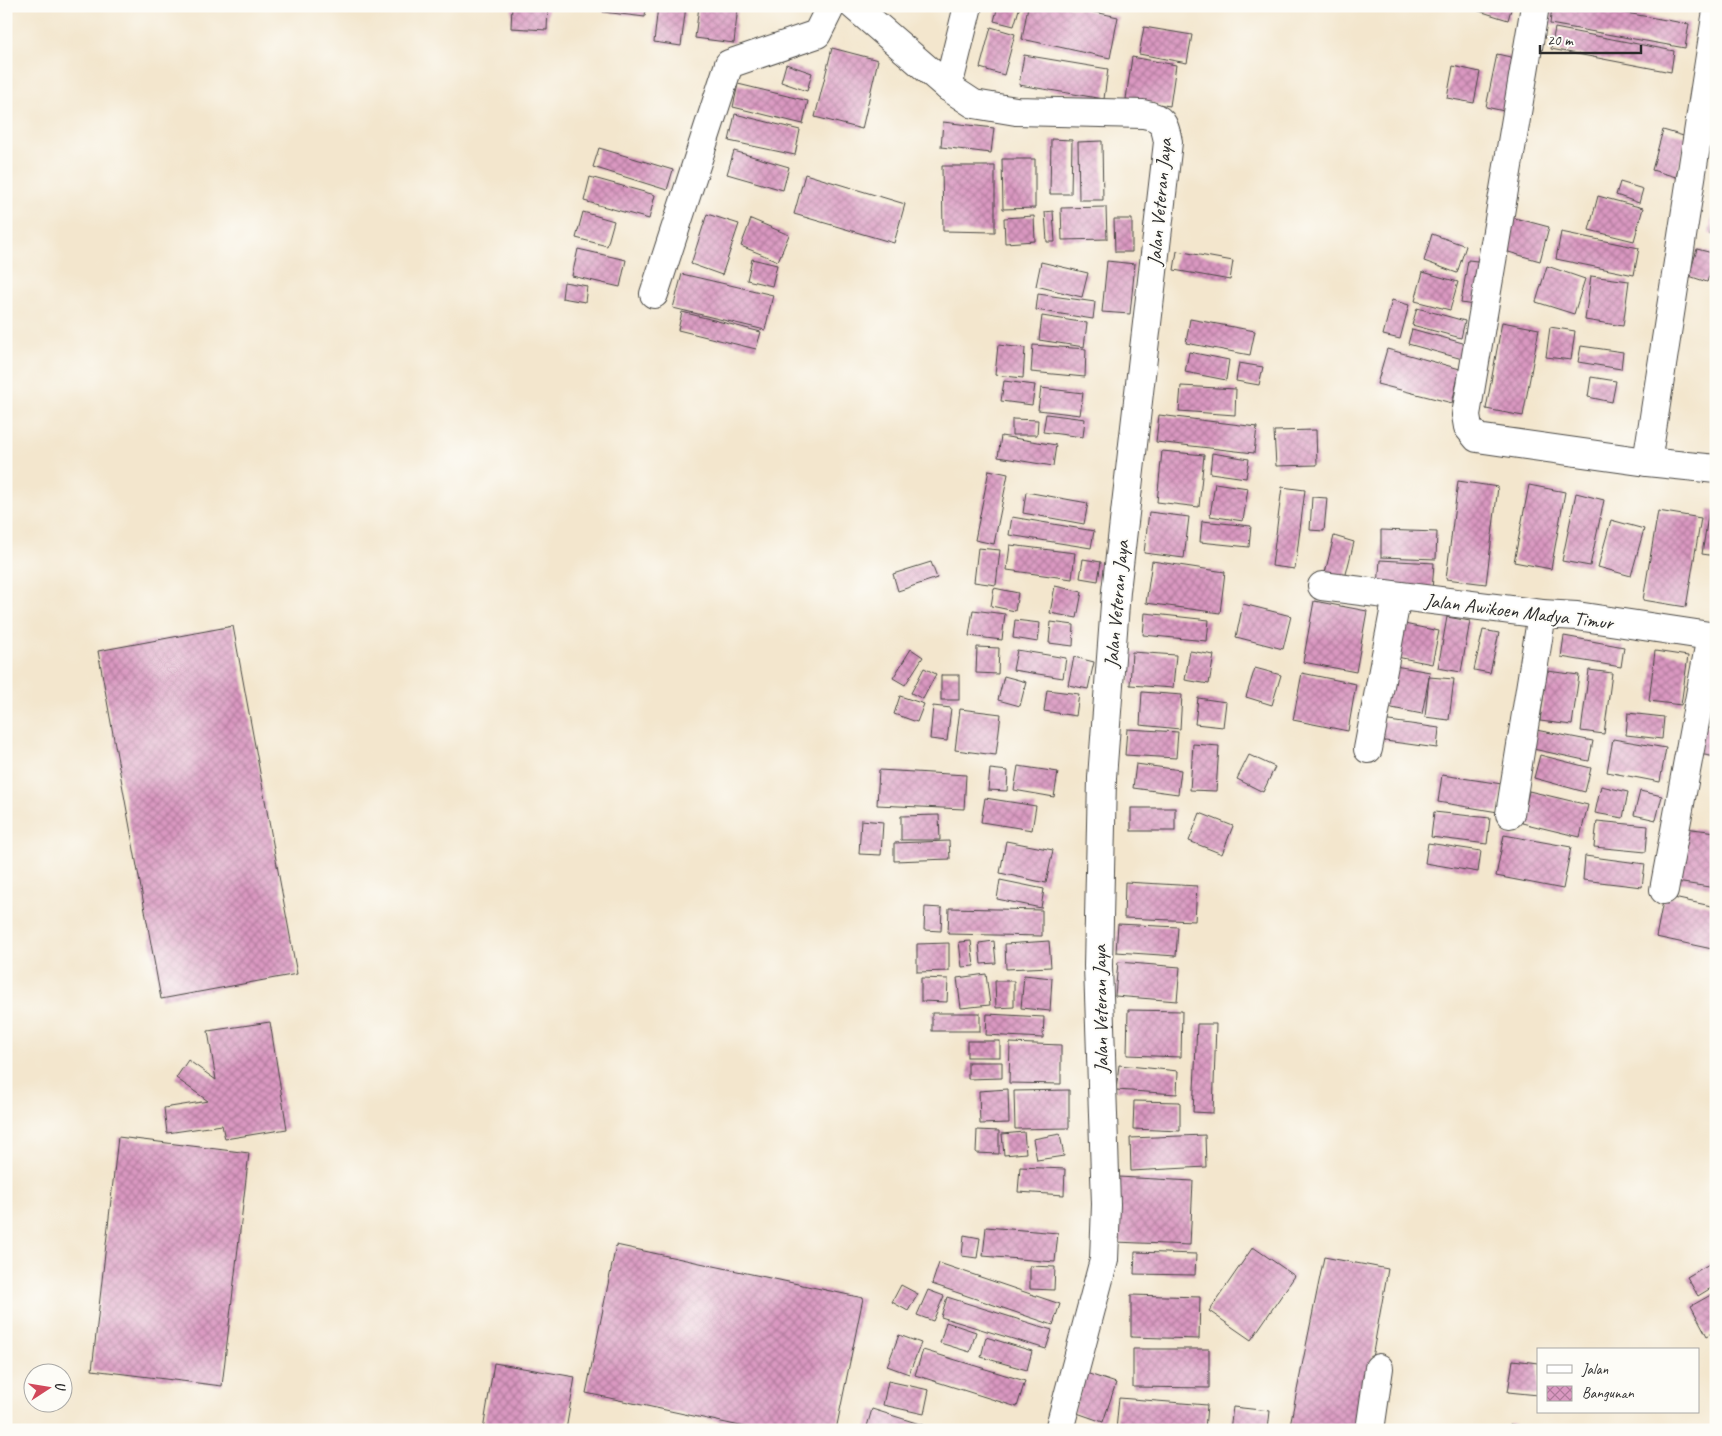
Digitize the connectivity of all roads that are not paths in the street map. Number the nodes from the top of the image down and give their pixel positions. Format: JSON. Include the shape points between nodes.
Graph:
{"nodes":[{"id":1,"x":831,"y":6,"type":"edge"},
{"id":2,"x":854,"y":6,"type":"edge"},
{"id":3,"x":968,"y":6,"type":"edge"},
{"id":4,"x":1535,"y":6,"type":"edge"},
{"id":5,"x":1716,"y":17,"type":"edge"},
{"id":6,"x":948,"y":87,"type":"junction"},
{"id":7,"x":654,"y":294,"type":"dead end"},
{"id":8,"x":1647,"y":462,"type":"junction"},
{"id":9,"x":1716,"y":469,"type":"edge"},
{"id":10,"x":1322,"y":586,"type":"dead end"},
{"id":11,"x":1397,"y":596,"type":"junction"},
{"id":12,"x":1542,"y":614,"type":"junction"},
{"id":13,"x":1714,"y":636,"type":"edge"},
{"id":14,"x":1368,"y":749,"type":"dead end"},
{"id":15,"x":1510,"y":814,"type":"dead end"},
{"id":16,"x":1664,"y":890,"type":"dead end"},
{"id":17,"x":1380,"y":1368,"type":"dead end"},
{"id":18,"x":1059,"y":1430,"type":"edge"},
{"id":19,"x":1370,"y":1430,"type":"edge"}],
"edges":[{"from":1,"to":7,"type":"street","via":[[817,34],[729,64]]},
{"from":2,"to":6,"type":"street","name":"Jalan Veteran Jaya"},
{"from":3,"to":6,"type":"street"},
{"from":4,"to":8,"type":"street","via":[[1466,415],[1468,428],[1477,438]]},
{"from":5,"to":8,"type":"street"},
{"from":6,"to":18,"type":"street","name":"Jalan Veteran Jaya","via":[[974,104],[1016,111],[1152,116],[1166,129],[1168,142],[1116,591],[1102,778],[1098,966],[1106,1204],[1104,1260]]},
{"from":8,"to":9,"type":"street"},
{"from":10,"to":11,"type":"street","name":"Jalan Awikoen Madya Timur"},
{"from":11,"to":12,"type":"street","name":"Jalan Awikoen Madya Timur"},
{"from":11,"to":14,"type":"street"},
{"from":12,"to":13,"type":"street","name":"Jalan Awikoen Madya Timur"},
{"from":12,"to":15,"type":"street"},
{"from":13,"to":16,"type":"street"},
{"from":17,"to":19,"type":"street"}]}
